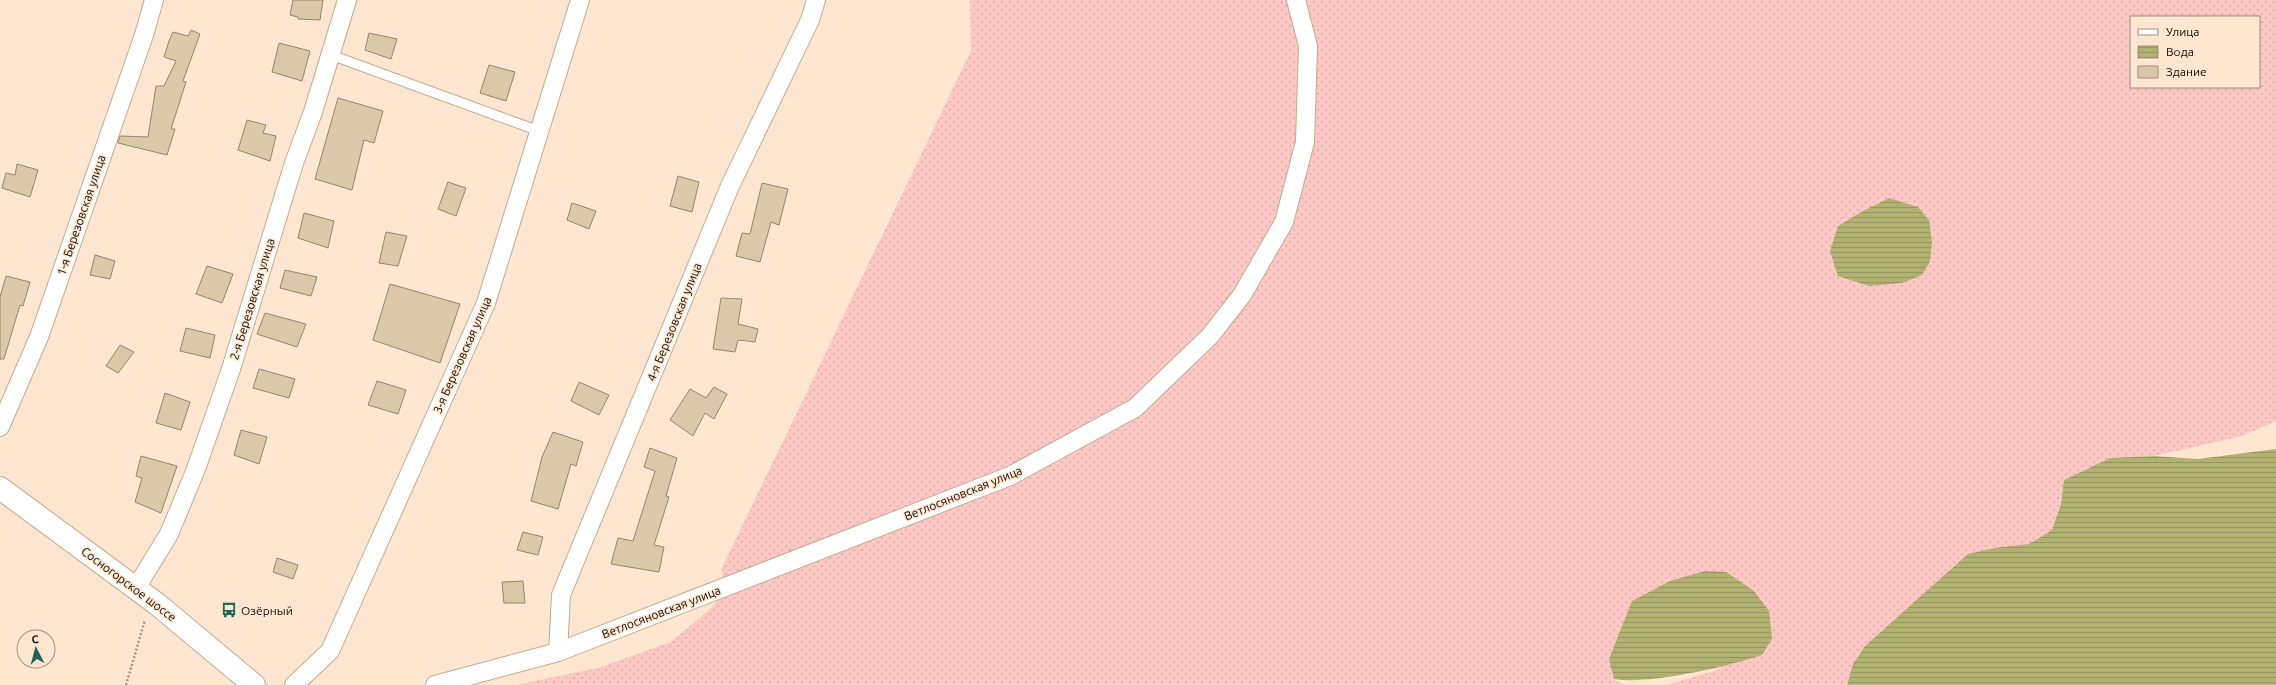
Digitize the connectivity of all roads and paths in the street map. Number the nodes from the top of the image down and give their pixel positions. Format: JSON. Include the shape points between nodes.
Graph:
{"nodes":[{"id":1,"x":154,"y":0,"type":"edge"},
{"id":2,"x":348,"y":0,"type":"edge"},
{"id":3,"x":580,"y":0,"type":"edge"},
{"id":4,"x":816,"y":0,"type":"edge"},
{"id":5,"x":1296,"y":0,"type":"edge"},
{"id":6,"x":331,"y":55,"type":"junction"},
{"id":7,"x":539,"y":131,"type":"junction"},
{"id":8,"x":0,"y":427,"type":"edge"},
{"id":9,"x":0,"y":488,"type":"edge"},
{"id":10,"x":136,"y":588,"type":"junction"},
{"id":11,"x":157,"y":604,"type":"junction"},
{"id":12,"x":558,"y":652,"type":"junction"},
{"id":13,"x":126,"y":685,"type":"edge"},
{"id":14,"x":254,"y":685,"type":"edge"},
{"id":15,"x":294,"y":685,"type":"edge"},
{"id":16,"x":435,"y":685,"type":"edge"}],
"edges":[{"from":1,"to":8,"type":"street","name":"1-я Березовская улица","via":[[39,337]]},
{"from":2,"to":6,"type":"street","name":"2-я Березовская улица"},
{"from":3,"to":7,"type":"street","name":"3-я Березовская улица"},
{"from":4,"to":12,"type":"street","name":"4-я Березовская улица","via":[[810,20],[730,186],[561,595]]},
{"from":5,"to":12,"type":"street","name":"Ветлосяновская улица","via":[[1308,46],[1306,142],[1284,222],[1242,295],[1210,336],[1135,408],[1010,476]]},
{"from":6,"to":7,"type":"lane"},
{"from":6,"to":10,"type":"street","name":"2-я Березовская улица","via":[[294,162],[231,369],[196,469],[169,534]]},
{"from":7,"to":15,"type":"street","name":"3-я Березовская улица","via":[[486,303],[330,652]]},
{"from":9,"to":10,"type":"main road","name":"Сосногорское шоссе"},
{"from":10,"to":11,"type":"main road","name":"Сосногорское шоссе"},
{"from":11,"to":13,"type":"path","via":[[143,623]]},
{"from":11,"to":14,"type":"main road","name":"Сосногорское шоссе"},
{"from":12,"to":16,"type":"street","name":"Ветлосяновская улица"}]}
